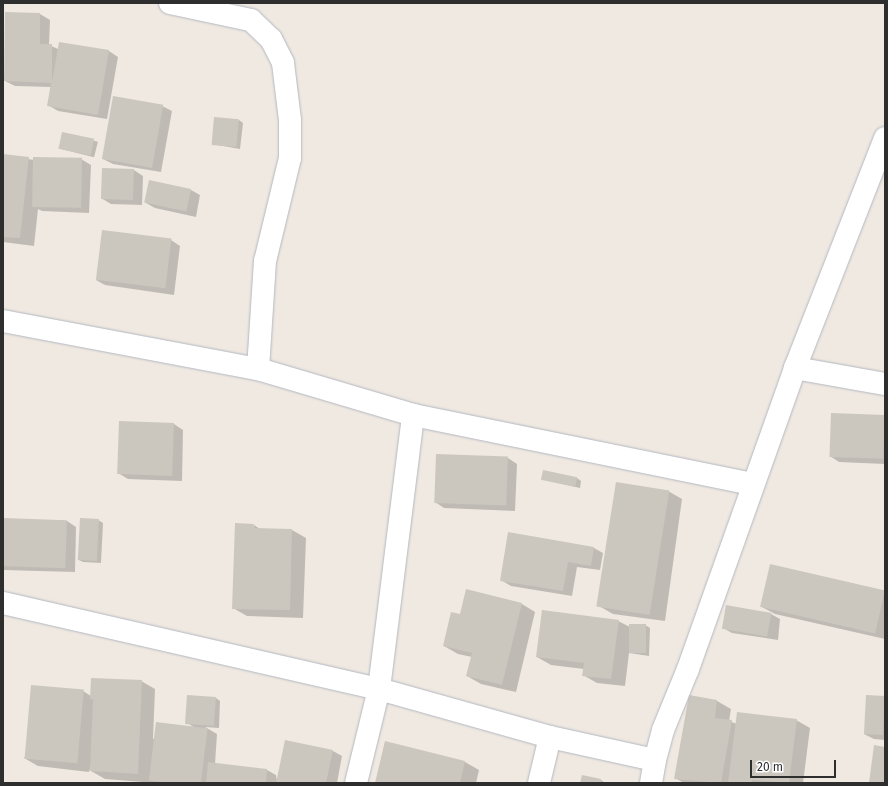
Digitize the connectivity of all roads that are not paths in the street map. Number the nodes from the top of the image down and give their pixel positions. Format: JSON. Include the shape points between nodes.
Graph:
{"nodes":[{"id":1,"x":170,"y":3,"type":"edge"},
{"id":2,"x":885,"y":138,"type":"edge"},
{"id":3,"x":3,"y":321,"type":"edge"},
{"id":4,"x":795,"y":368,"type":"junction"},
{"id":5,"x":258,"y":369,"type":"junction"},
{"id":6,"x":885,"y":384,"type":"edge"},
{"id":7,"x":413,"y":415,"type":"junction"},
{"id":8,"x":753,"y":484,"type":"junction"},
{"id":9,"x":3,"y":603,"type":"edge"},
{"id":10,"x":379,"y":688,"type":"junction"},
{"id":11,"x":550,"y":737,"type":"junction"},
{"id":12,"x":655,"y":760,"type":"junction"},
{"id":13,"x":356,"y":783,"type":"edge"},
{"id":14,"x":539,"y":783,"type":"edge"},
{"id":15,"x":651,"y":783,"type":"edge"}],
"edges":[{"from":1,"to":5,"type":"street","via":[[251,20],[271,39],[283,63],[290,120],[290,158],[265,261]]},
{"from":2,"to":4,"type":"street"},
{"from":3,"to":5,"type":"street"},
{"from":4,"to":6,"type":"street"},
{"from":4,"to":8,"type":"street"},
{"from":5,"to":7,"type":"street"},
{"from":7,"to":8,"type":"street"},
{"from":7,"to":10,"type":"street"},
{"from":8,"to":12,"type":"street","via":[[688,670],[663,730]]},
{"from":9,"to":10,"type":"street"},
{"from":10,"to":11,"type":"street"},
{"from":10,"to":13,"type":"street"},
{"from":11,"to":12,"type":"street"},
{"from":11,"to":14,"type":"street"},
{"from":12,"to":15,"type":"street"}]}
